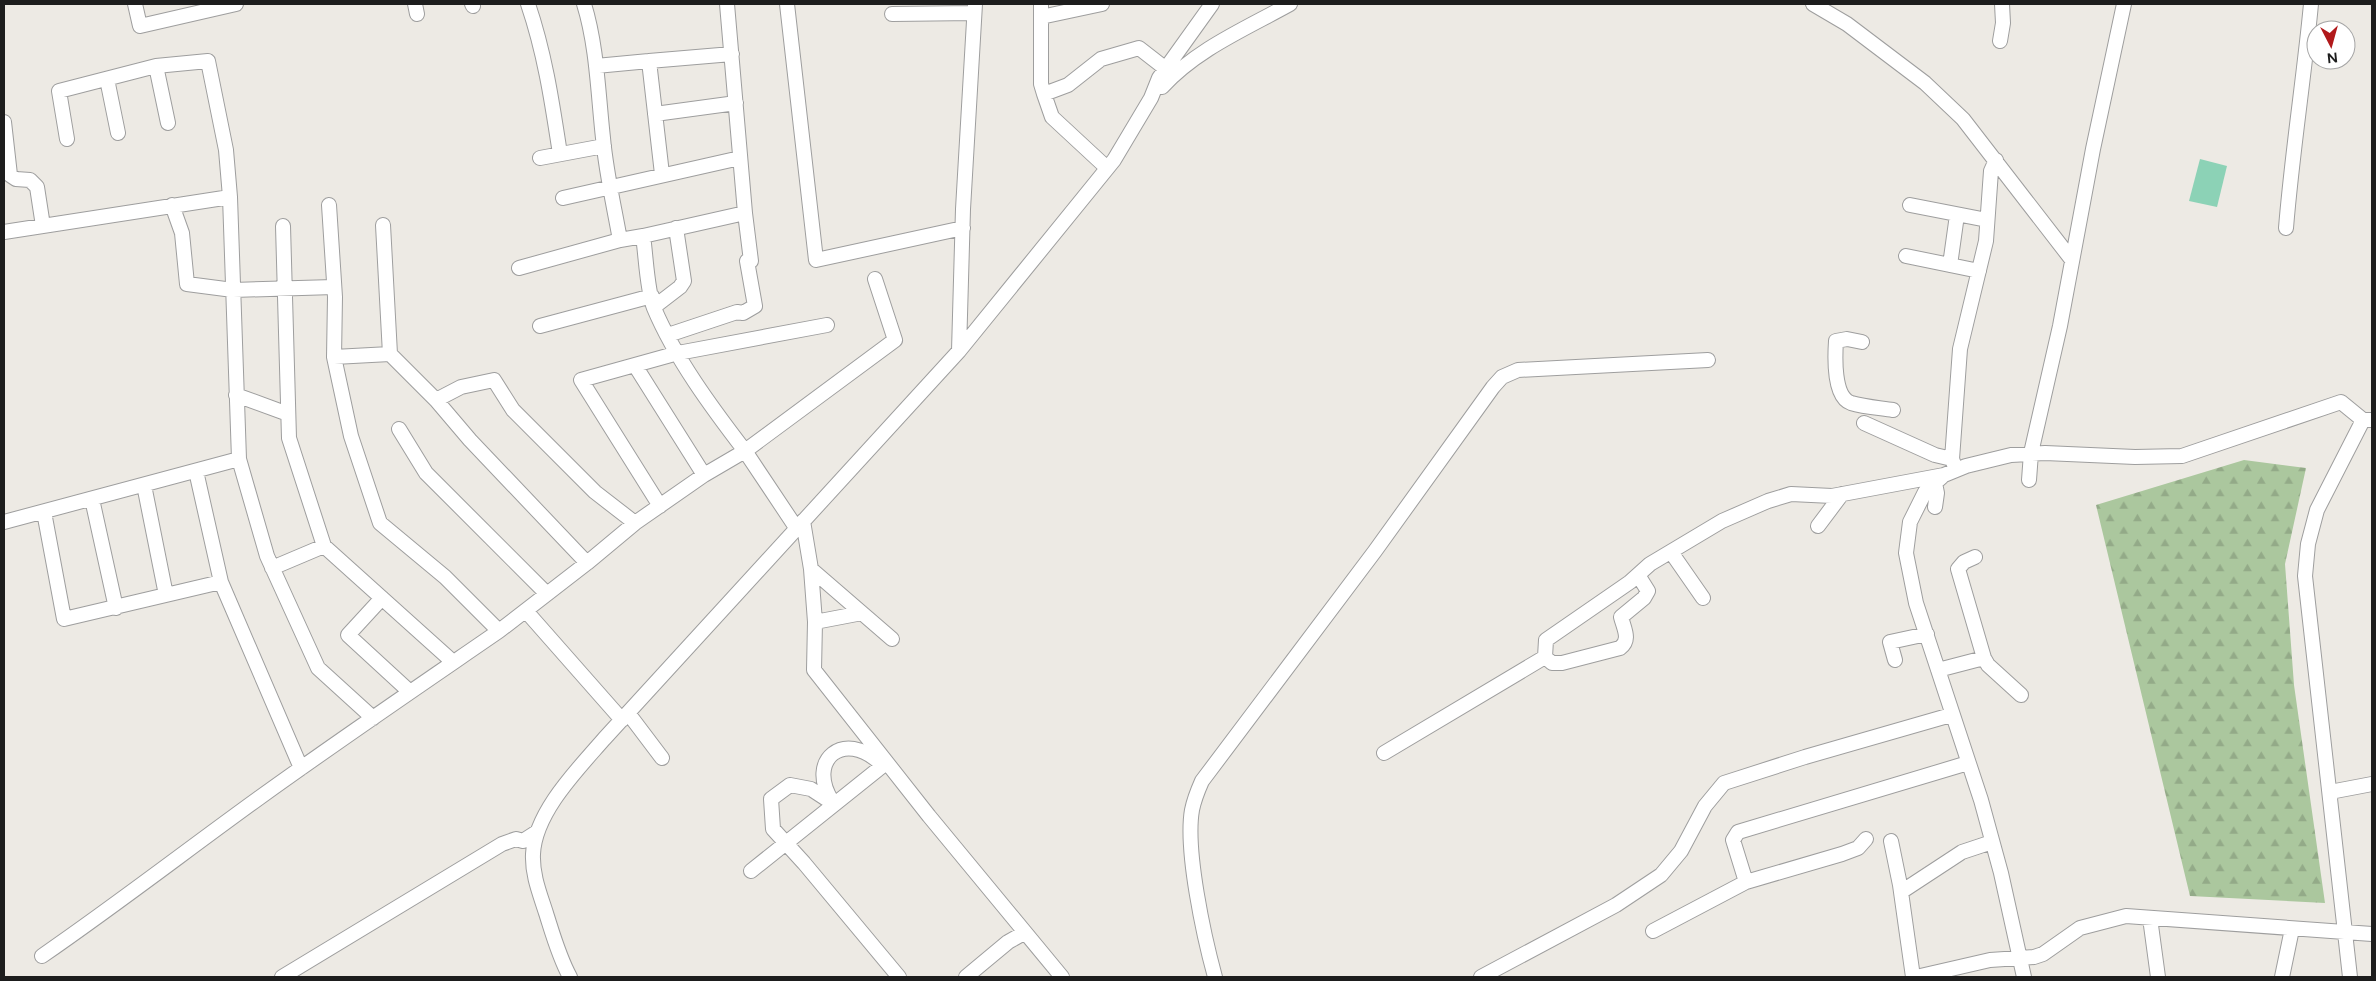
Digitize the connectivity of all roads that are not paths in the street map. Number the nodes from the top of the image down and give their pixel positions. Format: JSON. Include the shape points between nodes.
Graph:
{"nodes":[{"id":1,"x":135,"y":4,"type":"edge"},
{"id":2,"x":236,"y":4,"type":"edge"},
{"id":3,"x":528,"y":4,"type":"edge"},
{"id":4,"x":584,"y":4,"type":"edge"},
{"id":5,"x":727,"y":4,"type":"edge"},
{"id":6,"x":787,"y":4,"type":"edge"},
{"id":7,"x":1102,"y":4,"type":"edge"},
{"id":8,"x":1212,"y":4,"type":"edge"},
{"id":9,"x":1290,"y":4,"type":"edge"},
{"id":10,"x":1813,"y":4,"type":"edge"},
{"id":11,"x":2002,"y":4,"type":"edge"},
{"id":12,"x":2124,"y":4,"type":"edge"},
{"id":13,"x":2312,"y":4,"type":"edge"},
{"id":14,"x":974,"y":8,"type":"edge"},
{"id":15,"x":175,"y":10,"type":"edge"},
{"id":16,"x":1041,"y":10,"type":"edge"},
{"id":17,"x":892,"y":14,"type":"dead end"},
{"id":18,"x":2000,"y":41,"type":"dead end"},
{"id":19,"x":732,"y":54,"type":"junction"},
{"id":20,"x":648,"y":61,"type":"junction"},
{"id":21,"x":156,"y":66,"type":"junction"},
{"id":22,"x":596,"y":66,"type":"junction"},
{"id":23,"x":1166,"y":69,"type":"junction"},
{"id":24,"x":106,"y":79,"type":"junction"},
{"id":25,"x":1044,"y":94,"type":"junction"},
{"id":26,"x":1151,"y":98,"type":"junction"},
{"id":27,"x":736,"y":103,"type":"junction"},
{"id":28,"x":655,"y":114,"type":"junction"},
{"id":29,"x":4,"y":122,"type":"edge"},
{"id":30,"x":168,"y":123,"type":"dead end"},
{"id":31,"x":118,"y":133,"type":"dead end"},
{"id":32,"x":67,"y":140,"type":"dead end"},
{"id":33,"x":604,"y":146,"type":"junction"},
{"id":34,"x":560,"y":154,"type":"junction"},
{"id":35,"x":540,"y":158,"type":"dead end"},
{"id":36,"x":740,"y":158,"type":"junction"},
{"id":37,"x":1996,"y":160,"type":"junction"},
{"id":38,"x":1107,"y":168,"type":"junction"},
{"id":39,"x":662,"y":174,"type":"junction"},
{"id":40,"x":610,"y":187,"type":"junction"},
{"id":41,"x":230,"y":197,"type":"junction"},
{"id":42,"x":563,"y":198,"type":"dead end"},
{"id":43,"x":172,"y":205,"type":"junction"},
{"id":44,"x":329,"y":205,"type":"dead end"},
{"id":45,"x":1910,"y":205,"type":"dead end"},
{"id":46,"x":745,"y":213,"type":"junction"},
{"id":47,"x":1958,"y":215,"type":"junction"},
{"id":48,"x":1987,"y":220,"type":"junction"},
{"id":49,"x":383,"y":225,"type":"dead end"},
{"id":50,"x":43,"y":226,"type":"junction"},
{"id":51,"x":283,"y":226,"type":"dead end"},
{"id":52,"x":676,"y":228,"type":"junction"},
{"id":53,"x":963,"y":228,"type":"junction"},
{"id":54,"x":2286,"y":228,"type":"dead end"},
{"id":55,"x":4,"y":232,"type":"edge"},
{"id":56,"x":643,"y":236,"type":"junction"},
{"id":57,"x":620,"y":240,"type":"junction"},
{"id":58,"x":1906,"y":256,"type":"dead end"},
{"id":59,"x":2072,"y":260,"type":"junction"},
{"id":60,"x":1950,"y":265,"type":"junction"},
{"id":61,"x":519,"y":268,"type":"dead end"},
{"id":62,"x":1980,"y":271,"type":"junction"},
{"id":63,"x":875,"y":279,"type":"dead end"},
{"id":64,"x":334,"y":286,"type":"junction"},
{"id":65,"x":286,"y":289,"type":"junction"},
{"id":66,"x":233,"y":290,"type":"junction"},
{"id":67,"x":653,"y":302,"type":"junction"},
{"id":68,"x":827,"y":325,"type":"dead end"},
{"id":69,"x":540,"y":326,"type":"dead end"},
{"id":70,"x":668,"y":335,"type":"junction"},
{"id":71,"x":1862,"y":342,"type":"dead end"},
{"id":72,"x":959,"y":351,"type":"junction"},
{"id":73,"x":678,"y":353,"type":"junction"},
{"id":74,"x":390,"y":354,"type":"junction"},
{"id":75,"x":334,"y":357,"type":"junction"},
{"id":76,"x":1708,"y":360,"type":"dead end"},
{"id":77,"x":636,"y":366,"type":"junction"},
{"id":78,"x":236,"y":395,"type":"junction"},
{"id":79,"x":436,"y":400,"type":"junction"},
{"id":80,"x":288,"y":414,"type":"junction"},
{"id":81,"x":2368,"y":420,"type":"edge"},
{"id":82,"x":1864,"y":423,"type":"dead end"},
{"id":83,"x":399,"y":429,"type":"dead end"},
{"id":84,"x":1889,"y":434,"type":"junction"},
{"id":85,"x":745,"y":451,"type":"junction"},
{"id":86,"x":2030,"y":453,"type":"junction"},
{"id":87,"x":238,"y":459,"type":"junction"},
{"id":88,"x":196,"y":471,"type":"junction"},
{"id":89,"x":1947,"y":472,"type":"junction"},
{"id":90,"x":704,"y":475,"type":"junction"},
{"id":91,"x":2029,"y":480,"type":"dead end"},
{"id":92,"x":144,"y":485,"type":"junction"},
{"id":93,"x":1842,"y":494,"type":"junction"},
{"id":94,"x":92,"y":499,"type":"junction"},
{"id":95,"x":660,"y":506,"type":"junction"},
{"id":96,"x":1935,"y":507,"type":"dead end"},
{"id":97,"x":44,"y":512,"type":"junction"},
{"id":98,"x":4,"y":522,"type":"edge"},
{"id":99,"x":635,"y":523,"type":"junction"},
{"id":100,"x":800,"y":525,"type":"junction"},
{"id":101,"x":1818,"y":526,"type":"dead end"},
{"id":102,"x":324,"y":546,"type":"junction"},
{"id":103,"x":1671,"y":552,"type":"junction"},
{"id":104,"x":1975,"y":557,"type":"dead end"},
{"id":105,"x":587,"y":563,"type":"junction"},
{"id":106,"x":272,"y":568,"type":"junction"},
{"id":107,"x":811,"y":569,"type":"junction"},
{"id":108,"x":1638,"y":575,"type":"junction"},
{"id":109,"x":221,"y":582,"type":"junction"},
{"id":110,"x":546,"y":594,"type":"junction"},
{"id":111,"x":166,"y":595,"type":"junction"},
{"id":112,"x":382,"y":598,"type":"junction"},
{"id":113,"x":1703,"y":598,"type":"dead end"},
{"id":114,"x":116,"y":608,"type":"junction"},
{"id":115,"x":526,"y":611,"type":"junction"},
{"id":116,"x":862,"y":613,"type":"junction"},
{"id":117,"x":815,"y":622,"type":"junction"},
{"id":118,"x":499,"y":631,"type":"junction"},
{"id":119,"x":1927,"y":634,"type":"junction"},
{"id":120,"x":892,"y":639,"type":"dead end"},
{"id":121,"x":1545,"y":658,"type":"junction"},
{"id":122,"x":1984,"y":658,"type":"junction"},
{"id":123,"x":1894,"y":660,"type":"dead end"},
{"id":124,"x":453,"y":662,"type":"junction"},
{"id":125,"x":1938,"y":670,"type":"junction"},
{"id":126,"x":410,"y":692,"type":"junction"},
{"id":127,"x":2021,"y":695,"type":"dead end"},
{"id":128,"x":1951,"y":715,"type":"junction"},
{"id":129,"x":625,"y":717,"type":"junction"},
{"id":130,"x":373,"y":718,"type":"junction"},
{"id":131,"x":1384,"y":753,"type":"dead end"},
{"id":132,"x":662,"y":758,"type":"dead end"},
{"id":133,"x":1968,"y":763,"type":"junction"},
{"id":134,"x":884,"y":764,"type":"junction"},
{"id":135,"x":301,"y":768,"type":"junction"},
{"id":136,"x":2372,"y":784,"type":"edge"},
{"id":137,"x":2330,"y":792,"type":"junction"},
{"id":138,"x":834,"y":804,"type":"junction"},
{"id":139,"x":537,"y":832,"type":"junction"},
{"id":140,"x":1866,"y":839,"type":"dead end"},
{"id":141,"x":1891,"y":841,"type":"dead end"},
{"id":142,"x":786,"y":842,"type":"junction"},
{"id":143,"x":1992,"y":842,"type":"junction"},
{"id":144,"x":750,"y":871,"type":"dead end"},
{"id":145,"x":1746,"y":882,"type":"junction"},
{"id":146,"x":1901,"y":892,"type":"junction"},
{"id":147,"x":2150,"y":918,"type":"junction"},
{"id":148,"x":2292,"y":929,"type":"junction"},
{"id":149,"x":1653,"y":931,"type":"dead end"},
{"id":150,"x":1024,"y":932,"type":"junction"},
{"id":151,"x":2345,"y":933,"type":"junction"},
{"id":152,"x":2372,"y":934,"type":"edge"},
{"id":153,"x":42,"y":956,"type":"dead end"},
{"id":154,"x":2019,"y":958,"type":"junction"},
{"id":155,"x":282,"y":977,"type":"edge"},
{"id":156,"x":570,"y":977,"type":"edge"},
{"id":157,"x":898,"y":977,"type":"edge"},
{"id":158,"x":966,"y":977,"type":"edge"},
{"id":159,"x":1062,"y":977,"type":"edge"},
{"id":160,"x":1215,"y":977,"type":"edge"},
{"id":161,"x":1481,"y":977,"type":"edge"},
{"id":162,"x":1915,"y":977,"type":"edge"},
{"id":163,"x":2024,"y":977,"type":"edge"},
{"id":164,"x":2158,"y":977,"type":"edge"},
{"id":165,"x":2282,"y":977,"type":"edge"},
{"id":166,"x":2350,"y":977,"type":"edge"}],
"edges":[{"from":1,"to":15,"type":"street","via":[[140,26]]},
{"from":2,"to":15,"type":"street"},
{"from":3,"to":34,"type":"street","via":[[548,71]]},
{"from":4,"to":22,"type":"street"},
{"from":5,"to":19,"type":"street"},
{"from":6,"to":53,"type":"street","via":[[816,260]]},
{"from":7,"to":16,"type":"street"},
{"from":8,"to":23,"type":"street"},
{"from":9,"to":26,"type":"street","via":[[1217,43],[1177,71]]},
{"from":10,"to":37,"type":"street","via":[[1847,24],[1925,83],[1963,119]]},
{"from":11,"to":18,"type":"street"},
{"from":12,"to":59,"type":"street"},
{"from":13,"to":54,"type":"street"},
{"from":14,"to":17,"type":"street"},
{"from":14,"to":53,"type":"street"},
{"from":16,"to":25,"type":"street","via":[[1041,84]]},
{"from":19,"to":20,"type":"street"},
{"from":19,"to":27,"type":"street"},
{"from":20,"to":22,"type":"street"},
{"from":20,"to":28,"type":"street"},
{"from":21,"to":24,"type":"street"},
{"from":21,"to":30,"type":"street"},
{"from":21,"to":41,"type":"street","via":[[208,61],[226,150]]},
{"from":22,"to":33,"type":"street"},
{"from":23,"to":25,"type":"street","via":[[1139,48],[1101,59],[1068,85]]},
{"from":23,"to":26,"type":"street"},
{"from":24,"to":31,"type":"street"},
{"from":24,"to":32,"type":"street","via":[[59,91]]},
{"from":25,"to":38,"type":"street","via":[[1052,117]]},
{"from":26,"to":38,"type":"street"},
{"from":27,"to":28,"type":"street"},
{"from":27,"to":36,"type":"street"},
{"from":28,"to":39,"type":"street"},
{"from":29,"to":50,"type":"street","via":[[10,175],[16,180],[30,180],[37,187]]},
{"from":33,"to":34,"type":"street"},
{"from":33,"to":40,"type":"street"},
{"from":34,"to":35,"type":"street"},
{"from":36,"to":39,"type":"street"},
{"from":36,"to":46,"type":"street"},
{"from":37,"to":48,"type":"street","via":[[1990,171]]},
{"from":37,"to":59,"type":"street"},
{"from":38,"to":72,"type":"street"},
{"from":39,"to":40,"type":"street"},
{"from":40,"to":42,"type":"street"},
{"from":40,"to":57,"type":"street"},
{"from":41,"to":43,"type":"street"},
{"from":41,"to":66,"type":"street"},
{"from":43,"to":50,"type":"street"},
{"from":43,"to":66,"type":"street","via":[[182,234],[187,284]]},
{"from":44,"to":64,"type":"street"},
{"from":45,"to":47,"type":"street"},
{"from":46,"to":52,"type":"street"},
{"from":46,"to":70,"type":"street","via":[[754,306],[743,313],[737,312]]},
{"from":47,"to":48,"type":"street"},
{"from":47,"to":60,"type":"street"},
{"from":48,"to":62,"type":"street"},
{"from":49,"to":74,"type":"street"},
{"from":50,"to":55,"type":"street"},
{"from":51,"to":65,"type":"street"},
{"from":52,"to":56,"type":"street"},
{"from":52,"to":67,"type":"street","via":[[684,281],[680,287]]},
{"from":53,"to":72,"type":"street"},
{"from":56,"to":57,"type":"street"},
{"from":56,"to":67,"type":"street"},
{"from":57,"to":61,"type":"street"},
{"from":58,"to":60,"type":"street"},
{"from":59,"to":86,"type":"street"},
{"from":60,"to":62,"type":"street"},
{"from":62,"to":89,"type":"street","via":[[1960,349]]},
{"from":63,"to":85,"type":"street","via":[[895,340]]},
{"from":64,"to":65,"type":"street"},
{"from":64,"to":75,"type":"street"},
{"from":65,"to":66,"type":"street"},
{"from":65,"to":80,"type":"street"},
{"from":66,"to":78,"type":"street"},
{"from":67,"to":69,"type":"street"},
{"from":67,"to":70,"type":"street"},
{"from":68,"to":73,"type":"street"},
{"from":70,"to":73,"type":"street"},
{"from":71,"to":84,"type":"street","via":[[1836,341],[1835,358],[1841,395],[1849,402],[1894,406]]},
{"from":72,"to":100,"type":"street"},
{"from":73,"to":77,"type":"street"},
{"from":73,"to":85,"type":"street"},
{"from":74,"to":75,"type":"street"},
{"from":74,"to":79,"type":"street"},
{"from":75,"to":118,"type":"street","via":[[351,436],[380,522],[445,577]]},
{"from":76,"to":160,"type":"street","via":[[1518,370],[1502,377],[1493,387],[1202,781],[1192,810],[1191,847]]},
{"from":77,"to":90,"type":"street"},
{"from":77,"to":95,"type":"street","via":[[581,380]]},
{"from":78,"to":80,"type":"street"},
{"from":78,"to":87,"type":"street"},
{"from":79,"to":99,"type":"street","via":[[461,387],[494,380],[513,410],[595,492]]},
{"from":79,"to":105,"type":"street"},
{"from":80,"to":102,"type":"street","via":[[289,438]]},
{"from":81,"to":86,"type":"street","via":[[2341,402],[2182,456]]},
{"from":81,"to":137,"type":"street","via":[[2317,510],[2308,544],[2305,576]]},
{"from":82,"to":84,"type":"street"},
{"from":83,"to":110,"type":"street","via":[[426,473]]},
{"from":84,"to":89,"type":"street","via":[[1934,455]]},
{"from":85,"to":90,"type":"street"},
{"from":85,"to":100,"type":"street"},
{"from":86,"to":89,"type":"street"},
{"from":86,"to":91,"type":"street"},
{"from":87,"to":88,"type":"street"},
{"from":87,"to":106,"type":"street"},
{"from":88,"to":92,"type":"street"},
{"from":88,"to":109,"type":"street"},
{"from":89,"to":93,"type":"street"},
{"from":89,"to":96,"type":"street","via":[[1937,493]]},
{"from":89,"to":119,"type":"street","via":[[1925,492],[1910,522],[1906,553],[1916,603]]},
{"from":90,"to":95,"type":"street"},
{"from":92,"to":94,"type":"street"},
{"from":92,"to":111,"type":"street"},
{"from":93,"to":101,"type":"street"},
{"from":93,"to":103,"type":"street","via":[[1791,494],[1768,501],[1722,521]]},
{"from":94,"to":97,"type":"street"},
{"from":94,"to":114,"type":"street"},
{"from":95,"to":99,"type":"street"},
{"from":97,"to":98,"type":"street"},
{"from":97,"to":114,"type":"street","via":[[64,619]]},
{"from":99,"to":105,"type":"street"},
{"from":100,"to":107,"type":"street"},
{"from":100,"to":129,"type":"street"},
{"from":102,"to":106,"type":"street"},
{"from":102,"to":112,"type":"street"},
{"from":103,"to":108,"type":"street"},
{"from":103,"to":113,"type":"street"},
{"from":104,"to":122,"type":"street","via":[[1958,569]]},
{"from":105,"to":110,"type":"street"},
{"from":106,"to":130,"type":"street","via":[[318,668]]},
{"from":107,"to":116,"type":"street"},
{"from":107,"to":117,"type":"street"},
{"from":108,"to":121,"type":"street","via":[[1546,640]]},
{"from":108,"to":121,"type":"street","via":[[1648,591],[1621,617],[1627,639],[1625,644],[1562,664]]},
{"from":109,"to":111,"type":"street"},
{"from":109,"to":135,"type":"street"},
{"from":110,"to":115,"type":"street"},
{"from":111,"to":114,"type":"street"},
{"from":112,"to":124,"type":"street"},
{"from":112,"to":126,"type":"street","via":[[348,635]]},
{"from":115,"to":118,"type":"street"},
{"from":115,"to":129,"type":"street"},
{"from":116,"to":117,"type":"street"},
{"from":116,"to":120,"type":"street"},
{"from":117,"to":134,"type":"street","via":[[814,670]]},
{"from":118,"to":124,"type":"street"},
{"from":119,"to":123,"type":"street","via":[[1890,642]]},
{"from":119,"to":125,"type":"street"},
{"from":121,"to":131,"type":"street"},
{"from":122,"to":125,"type":"street"},
{"from":122,"to":127,"type":"street"},
{"from":124,"to":126,"type":"street"},
{"from":125,"to":128,"type":"street"},
{"from":126,"to":130,"type":"street"},
{"from":128,"to":133,"type":"street"},
{"from":128,"to":161,"type":"street","via":[[1724,783],[1705,806],[1681,851],[1661,875],[1616,905]]},
{"from":129,"to":132,"type":"street"},
{"from":129,"to":139,"type":"street","via":[[569,780]]},
{"from":130,"to":135,"type":"street"},
{"from":133,"to":143,"type":"street"},
{"from":133,"to":145,"type":"street","via":[[1738,832],[1733,840]]},
{"from":134,"to":138,"type":"street"},
{"from":134,"to":138,"type":"street","via":[[855,748],[832,752],[823,772],[824,786]]},
{"from":134,"to":150,"type":"street"},
{"from":135,"to":153,"type":"street"},
{"from":136,"to":137,"type":"street"},
{"from":137,"to":151,"type":"street"},
{"from":138,"to":142,"type":"street"},
{"from":138,"to":142,"type":"street","via":[[805,787],[790,785],[782,789],[772,799],[771,822],[772,829]]},
{"from":139,"to":155,"type":"street","via":[[523,840],[502,844]]},
{"from":139,"to":156,"type":"street","via":[[533,854],[535,878],[562,962]]},
{"from":140,"to":145,"type":"street","via":[[1858,848],[1842,854]]},
{"from":141,"to":146,"type":"street"},
{"from":142,"to":144,"type":"street"},
{"from":142,"to":157,"type":"street"},
{"from":143,"to":146,"type":"street","via":[[1962,852]]},
{"from":143,"to":154,"type":"street"},
{"from":145,"to":149,"type":"street"},
{"from":146,"to":162,"type":"street"},
{"from":147,"to":148,"type":"street"},
{"from":147,"to":154,"type":"street","via":[[2126,916],[2080,928],[2043,954]]},
{"from":147,"to":164,"type":"street"},
{"from":148,"to":151,"type":"street"},
{"from":148,"to":165,"type":"street"},
{"from":150,"to":158,"type":"street"},
{"from":150,"to":159,"type":"street"},
{"from":151,"to":152,"type":"street"},
{"from":151,"to":166,"type":"street"},
{"from":154,"to":162,"type":"street","via":[[1990,960]]},
{"from":154,"to":163,"type":"street"}]}
